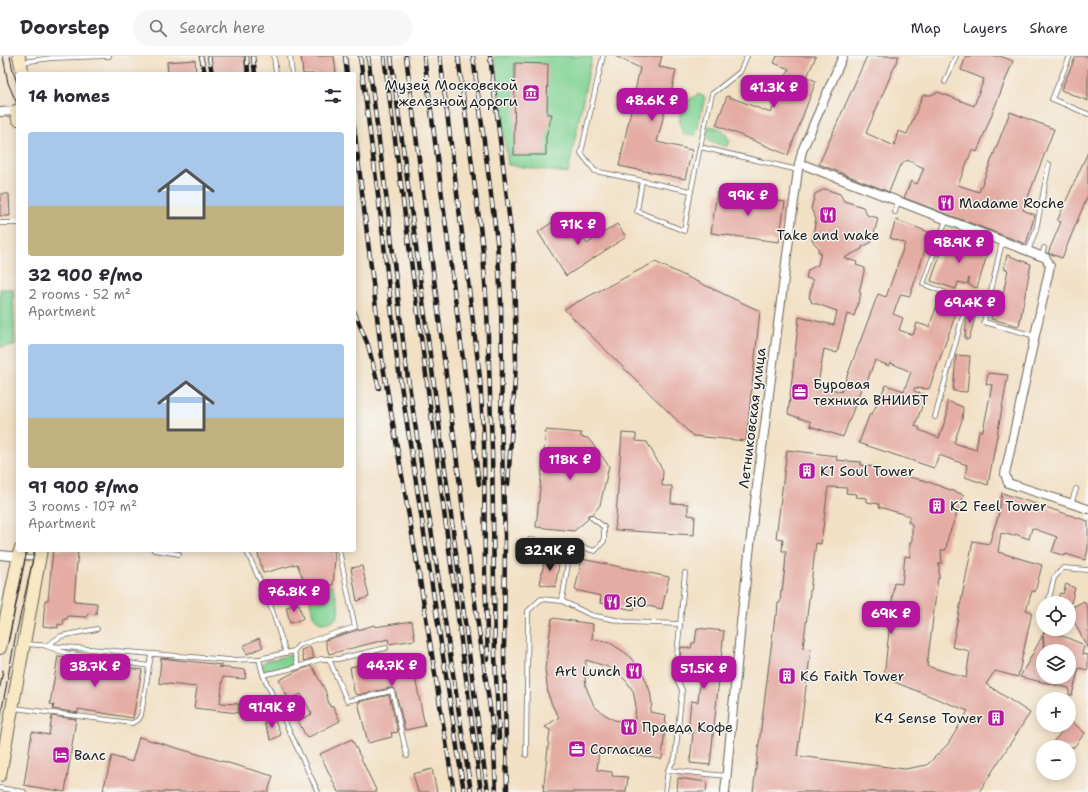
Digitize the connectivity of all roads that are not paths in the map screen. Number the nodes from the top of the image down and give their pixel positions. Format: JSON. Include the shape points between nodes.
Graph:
{"nodes":[{"id":1,"x":109,"y":56,"type":"edge"},
{"id":2,"x":274,"y":56,"type":"edge"},
{"id":3,"x":290,"y":56,"type":"edge"},
{"id":4,"x":603,"y":56,"type":"edge"},
{"id":5,"x":746,"y":56,"type":"edge"},
{"id":6,"x":842,"y":56,"type":"edge"},
{"id":7,"x":956,"y":56,"type":"edge"},
{"id":8,"x":1070,"y":56,"type":"edge"},
{"id":9,"x":59,"y":57,"type":"edge"},
{"id":10,"x":21,"y":64,"type":"edge"},
{"id":11,"x":276,"y":72,"type":"edge"},
{"id":12,"x":292,"y":72,"type":"edge"},
{"id":13,"x":945,"y":82,"type":"dead end"},
{"id":14,"x":0,"y":112,"type":"edge"},
{"id":15,"x":16,"y":113,"type":"edge"},
{"id":16,"x":1088,"y":114,"type":"edge"},
{"id":17,"x":700,"y":147,"type":"junction"},
{"id":18,"x":1049,"y":164,"type":"dead end"},
{"id":19,"x":798,"y":166,"type":"junction"},
{"id":20,"x":642,"y":181,"type":"junction"},
{"id":21,"x":691,"y":191,"type":"junction"},
{"id":22,"x":898,"y":201,"type":"junction"},
{"id":23,"x":895,"y":212,"type":"dead end"},
{"id":24,"x":946,"y":220,"type":"junction"},
{"id":25,"x":16,"y":223,"type":"edge"},
{"id":26,"x":0,"y":224,"type":"edge"},
{"id":27,"x":1007,"y":243,"type":"junction"},
{"id":28,"x":1044,"y":248,"type":"dead end"},
{"id":29,"x":1028,"y":251,"type":"junction"},
{"id":30,"x":1042,"y":257,"type":"junction"},
{"id":31,"x":1035,"y":336,"type":"junction"},
{"id":32,"x":935,"y":417,"type":"dead end"},
{"id":33,"x":1076,"y":489,"type":"dead end"},
{"id":34,"x":1071,"y":504,"type":"junction"},
{"id":35,"x":1088,"y":509,"type":"edge"},
{"id":36,"x":591,"y":517,"type":"dead end"},
{"id":37,"x":530,"y":540,"type":"dead end"},
{"id":38,"x":571,"y":544,"type":"junction"},
{"id":39,"x":166,"y":552,"type":"edge"},
{"id":40,"x":247,"y":552,"type":"edge"},
{"id":41,"x":339,"y":552,"type":"edge"},
{"id":42,"x":20,"y":553,"type":"edge"},
{"id":43,"x":179,"y":554,"type":"dead end"},
{"id":44,"x":40,"y":555,"type":"edge"},
{"id":45,"x":0,"y":556,"type":"edge"},
{"id":46,"x":1088,"y":570,"type":"edge"},
{"id":47,"x":685,"y":573,"type":"dead end"},
{"id":48,"x":1050,"y":596,"type":"edge"},
{"id":49,"x":562,"y":601,"type":"junction"},
{"id":50,"x":680,"y":624,"type":"junction"},
{"id":51,"x":97,"y":629,"type":"dead end"},
{"id":52,"x":24,"y":643,"type":"junction"},
{"id":53,"x":46,"y":646,"type":"junction"},
{"id":54,"x":0,"y":648,"type":"edge"},
{"id":55,"x":386,"y":648,"type":"dead end"},
{"id":56,"x":294,"y":651,"type":"junction"},
{"id":57,"x":286,"y":653,"type":"junction"},
{"id":58,"x":150,"y":655,"type":"junction"},
{"id":59,"x":260,"y":659,"type":"junction"},
{"id":60,"x":329,"y":659,"type":"junction"},
{"id":61,"x":149,"y":666,"type":"junction"},
{"id":62,"x":298,"y":667,"type":"junction"},
{"id":63,"x":263,"y":675,"type":"junction"},
{"id":64,"x":12,"y":708,"type":"junction"},
{"id":65,"x":526,"y":755,"type":"dead end"},
{"id":66,"x":407,"y":756,"type":"dead end"},
{"id":67,"x":668,"y":770,"type":"junction"},
{"id":68,"x":0,"y":775,"type":"edge"},
{"id":69,"x":727,"y":776,"type":"junction"},
{"id":70,"x":0,"y":788,"type":"edge"},
{"id":71,"x":24,"y":792,"type":"edge"},
{"id":72,"x":318,"y":792,"type":"edge"},
{"id":73,"x":665,"y":792,"type":"edge"},
{"id":74,"x":725,"y":792,"type":"edge"}],
"edges":[{"from":1,"to":9,"type":"lane"},
{"from":2,"to":11,"type":"lane"},
{"from":3,"to":12,"type":"lane"},
{"from":4,"to":20,"type":"lane","via":[[581,153],[595,171]]},
{"from":5,"to":17,"type":"lane","via":[[740,72],[712,94]]},
{"from":6,"to":19,"type":"street","name":"Летниковская улица"},
{"from":7,"to":13,"type":"lane"},
{"from":8,"to":16,"type":"lane","via":[[1052,99]]},
{"from":9,"to":10,"type":"lane"},
{"from":14,"to":15,"type":"street"},
{"from":17,"to":19,"type":"lane"},
{"from":17,"to":21,"type":"lane"},
{"from":18,"to":29,"type":"lane","via":[[1036,230]]},
{"from":19,"to":22,"type":"street"},
{"from":19,"to":69,"type":"street","name":"Летниковская улица","via":[[752,525]]},
{"from":20,"to":21,"type":"lane"},
{"from":20,"to":21,"type":"lane","via":[[637,211],[684,231]]},
{"from":22,"to":23,"type":"lane"},
{"from":22,"to":24,"type":"street"},
{"from":24,"to":27,"type":"street"},
{"from":24,"to":32,"type":"lane","via":[[923,284],[965,300],[963,316]]},
{"from":25,"to":26,"type":"lane"},
{"from":27,"to":29,"type":"street"},
{"from":27,"to":31,"type":"lane","via":[[1001,246],[984,322]]},
{"from":28,"to":30,"type":"lane"},
{"from":29,"to":30,"type":"street"},
{"from":30,"to":31,"type":"street","via":[[1046,258],[1050,266]]},
{"from":31,"to":34,"type":"street","via":[[1006,479],[1008,483]]},
{"from":33,"to":34,"type":"lane"},
{"from":34,"to":35,"type":"street"},
{"from":36,"to":38,"type":"lane","via":[[604,526],[604,541],[595,551]]},
{"from":37,"to":38,"type":"lane"},
{"from":38,"to":49,"type":"lane"},
{"from":39,"to":43,"type":"lane"},
{"from":40,"to":57,"type":"lane","via":[[268,598]]},
{"from":41,"to":56,"type":"lane","via":[[355,627],[299,645]]},
{"from":42,"to":44,"type":"lane"},
{"from":42,"to":45,"type":"street"},
{"from":42,"to":54,"type":"main road"},
{"from":44,"to":52,"type":"main road"},
{"from":46,"to":48,"type":"lane","via":[[1063,568],[1054,578]]},
{"from":47,"to":50,"type":"lane"},
{"from":49,"to":50,"type":"lane","via":[[591,614],[626,622]]},
{"from":49,"to":65,"type":"lane","via":[[542,599],[528,611]]},
{"from":50,"to":67,"type":"lane","via":[[675,675],[682,690],[675,758]]},
{"from":51,"to":53,"type":"lane","via":[[61,636]]},
{"from":52,"to":53,"type":"lane"},
{"from":52,"to":64,"type":"main road"},
{"from":53,"to":58,"type":"lane"},
{"from":53,"to":61,"type":"lane","via":[[66,653]]},
{"from":55,"to":60,"type":"lane"},
{"from":56,"to":57,"type":"lane"},
{"from":56,"to":62,"type":"lane"},
{"from":57,"to":59,"type":"lane"},
{"from":58,"to":59,"type":"lane","via":[[230,660]]},
{"from":58,"to":61,"type":"lane"},
{"from":59,"to":63,"type":"lane"},
{"from":60,"to":62,"type":"lane","via":[[320,659]]},
{"from":60,"to":66,"type":"lane","via":[[347,701],[392,691]]},
{"from":61,"to":64,"type":"lane","via":[[141,715],[132,723]]},
{"from":62,"to":63,"type":"lane"},
{"from":63,"to":72,"type":"lane"},
{"from":64,"to":68,"type":"main road"},
{"from":67,"to":69,"type":"lane"},
{"from":67,"to":73,"type":"lane"},
{"from":69,"to":74,"type":"street","name":"Летниковская улица"},
{"from":70,"to":71,"type":"lane"}]}
